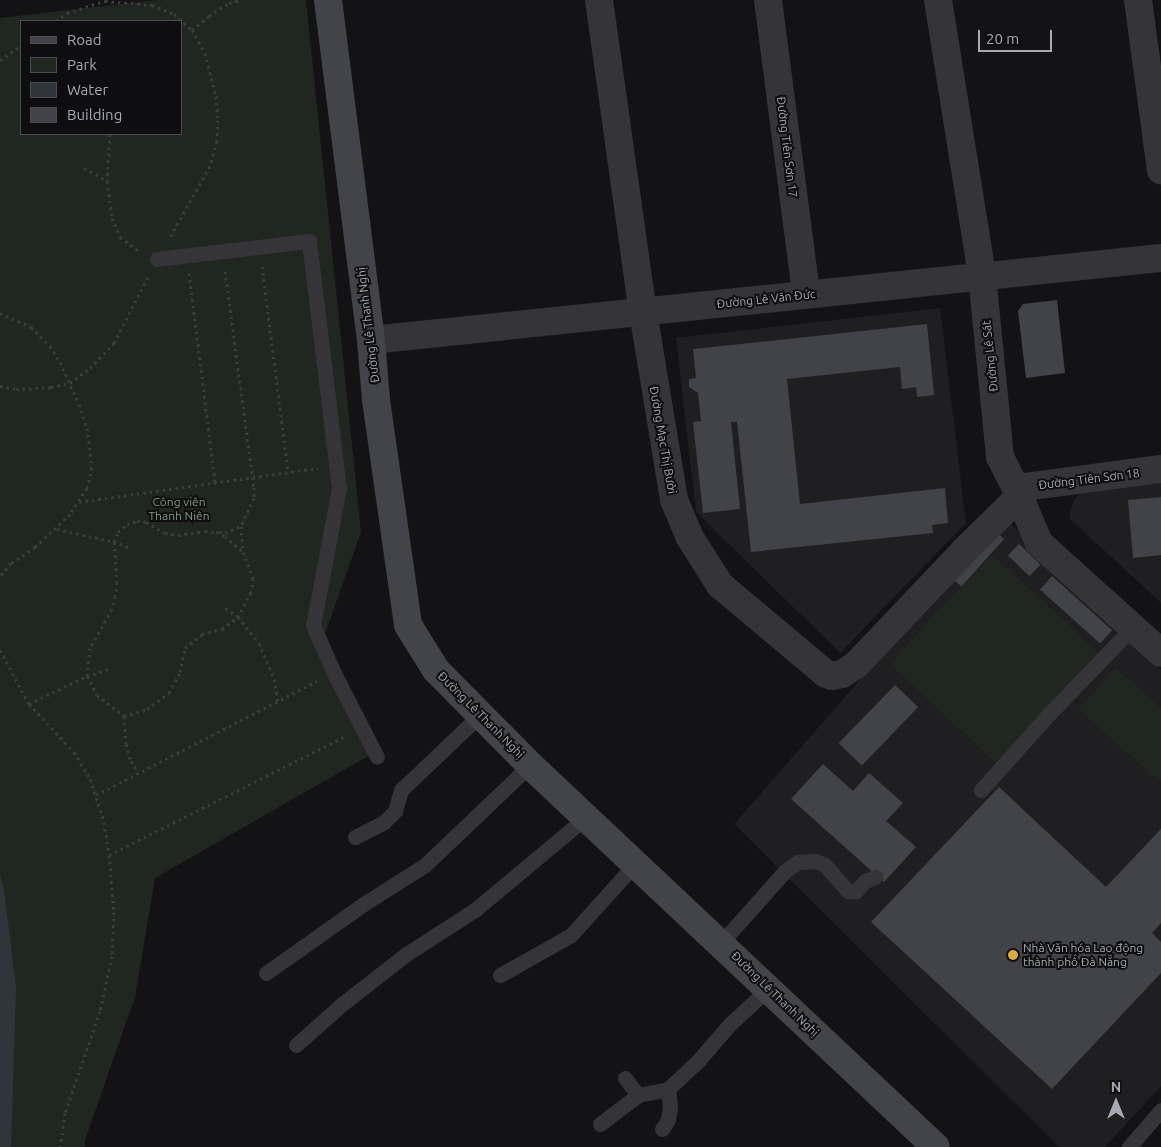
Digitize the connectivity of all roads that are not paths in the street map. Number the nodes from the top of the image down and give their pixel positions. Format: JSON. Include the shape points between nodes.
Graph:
{"nodes":[{"id":1,"x":328,"y":0,"type":"edge"},
{"id":2,"x":599,"y":0,"type":"edge"},
{"id":3,"x":768,"y":0,"type":"edge"},
{"id":4,"x":938,"y":0,"type":"edge"},
{"id":5,"x":1138,"y":0,"type":"edge"},
{"id":6,"x":1152,"y":40,"type":"edge"},
{"id":7,"x":1158,"y":120,"type":"edge"},
{"id":8,"x":1161,"y":170,"type":"edge"},
{"id":9,"x":1161,"y":258,"type":"edge"},
{"id":10,"x":157,"y":259,"type":"road end"},
{"id":11,"x":982,"y":276,"type":"junction"},
{"id":12,"x":806,"y":294,"type":"junction"},
{"id":13,"x":643,"y":312,"type":"junction"},
{"id":14,"x":371,"y":340,"type":"junction"},
{"id":15,"x":1161,"y":470,"type":"edge"},
{"id":16,"x":1018,"y":492,"type":"junction"},
{"id":17,"x":1132,"y":628,"type":"junction"},
{"id":18,"x":1161,"y":653,"type":"edge"},
{"id":19,"x":481,"y":714,"type":"junction"},
{"id":20,"x":377,"y":757,"type":"dead end"},
{"id":21,"x":530,"y":765,"type":"junction"},
{"id":22,"x":981,"y":790,"type":"dead end"},
{"id":23,"x":585,"y":818,"type":"junction"},
{"id":24,"x":355,"y":837,"type":"dead end"},
{"id":25,"x":635,"y":864,"type":"junction"},
{"id":26,"x":875,"y":877,"type":"dead end"},
{"id":27,"x":721,"y":942,"type":"junction"},
{"id":28,"x":266,"y":973,"type":"dead end"},
{"id":29,"x":500,"y":975,"type":"dead end"},
{"id":30,"x":768,"y":989,"type":"junction"},
{"id":31,"x":296,"y":1046,"type":"dead end"},
{"id":32,"x":625,"y":1078,"type":"dead end"},
{"id":33,"x":668,"y":1089,"type":"junction"},
{"id":34,"x":638,"y":1095,"type":"junction"},
{"id":35,"x":1161,"y":1110,"type":"edge"},
{"id":36,"x":600,"y":1124,"type":"dead end"},
{"id":37,"x":662,"y":1129,"type":"dead end"},
{"id":38,"x":936,"y":1147,"type":"edge"},
{"id":39,"x":1129,"y":1147,"type":"edge"}],
"edges":[{"from":1,"to":14,"type":"main road","name":"Đường Lê Thanh Nghị"},
{"from":2,"to":13,"type":"street","name":"Đường Mạc Thị Bưởi"},
{"from":3,"to":12,"type":"street","name":"Đường Tiên Sơn 17"},
{"from":4,"to":11,"type":"street","name":"Đường Lê Sát"},
{"from":5,"to":6,"type":"street"},
{"from":6,"to":7,"type":"street"},
{"from":7,"to":8,"type":"street"},
{"from":9,"to":11,"type":"street","name":"Đường Lê Văn Đức"},
{"from":10,"to":20,"type":"lane","via":[[309,241],[339,488],[313,625]]},
{"from":11,"to":12,"type":"street","name":"Đường Lê Văn Đức"},
{"from":11,"to":16,"type":"street","name":"Đường Lê Sát","via":[[1000,457]]},
{"from":12,"to":13,"type":"street","name":"Đường Lê Văn Đức"},
{"from":13,"to":14,"type":"street","name":"Đường Lê Văn Đức"},
{"from":13,"to":16,"type":"street","name":"Đường Mạc Thị Bưởi","via":[[674,500],[689,536],[720,585],[826,674],[842,674],[856,665]]},
{"from":14,"to":19,"type":"main road","name":"Đường Lê Thanh Nghị","via":[[376,400],[408,625],[436,670]]},
{"from":15,"to":16,"type":"street","name":"Đường Tiên Sơn 18"},
{"from":16,"to":17,"type":"street","name":"Đường Lê Sát","via":[[1039,542]]},
{"from":17,"to":18,"type":"street","name":"Đường Lê Sát"},
{"from":17,"to":22,"type":"lane"},
{"from":19,"to":21,"type":"main road","name":"Đường Lê Thanh Nghị"},
{"from":19,"to":24,"type":"lane","via":[[401,790],[395,812],[384,822]]},
{"from":21,"to":23,"type":"main road","name":"Đường Lê Thanh Nghị"},
{"from":21,"to":28,"type":"lane","via":[[425,865]]},
{"from":23,"to":25,"type":"main road","name":"Đường Lê Thanh Nghị"},
{"from":23,"to":31,"type":"lane","via":[[476,909],[405,955],[341,1005]]},
{"from":25,"to":27,"type":"main road","name":"Đường Lê Thanh Nghị"},
{"from":25,"to":29,"type":"lane","via":[[571,935]]},
{"from":26,"to":27,"type":"lane","via":[[856,891],[848,891],[826,865],[816,861],[798,862],[785,871]]},
{"from":27,"to":30,"type":"main road","name":"Đường Lê Thanh Nghị"},
{"from":30,"to":33,"type":"lane"},
{"from":30,"to":38,"type":"main road","name":"Đường Lê Thanh Nghị"},
{"from":32,"to":34,"type":"lane"},
{"from":33,"to":34,"type":"lane"},
{"from":33,"to":37,"type":"lane","via":[[670,1107],[668,1120]]},
{"from":34,"to":36,"type":"lane"},
{"from":35,"to":39,"type":"lane"}]}
